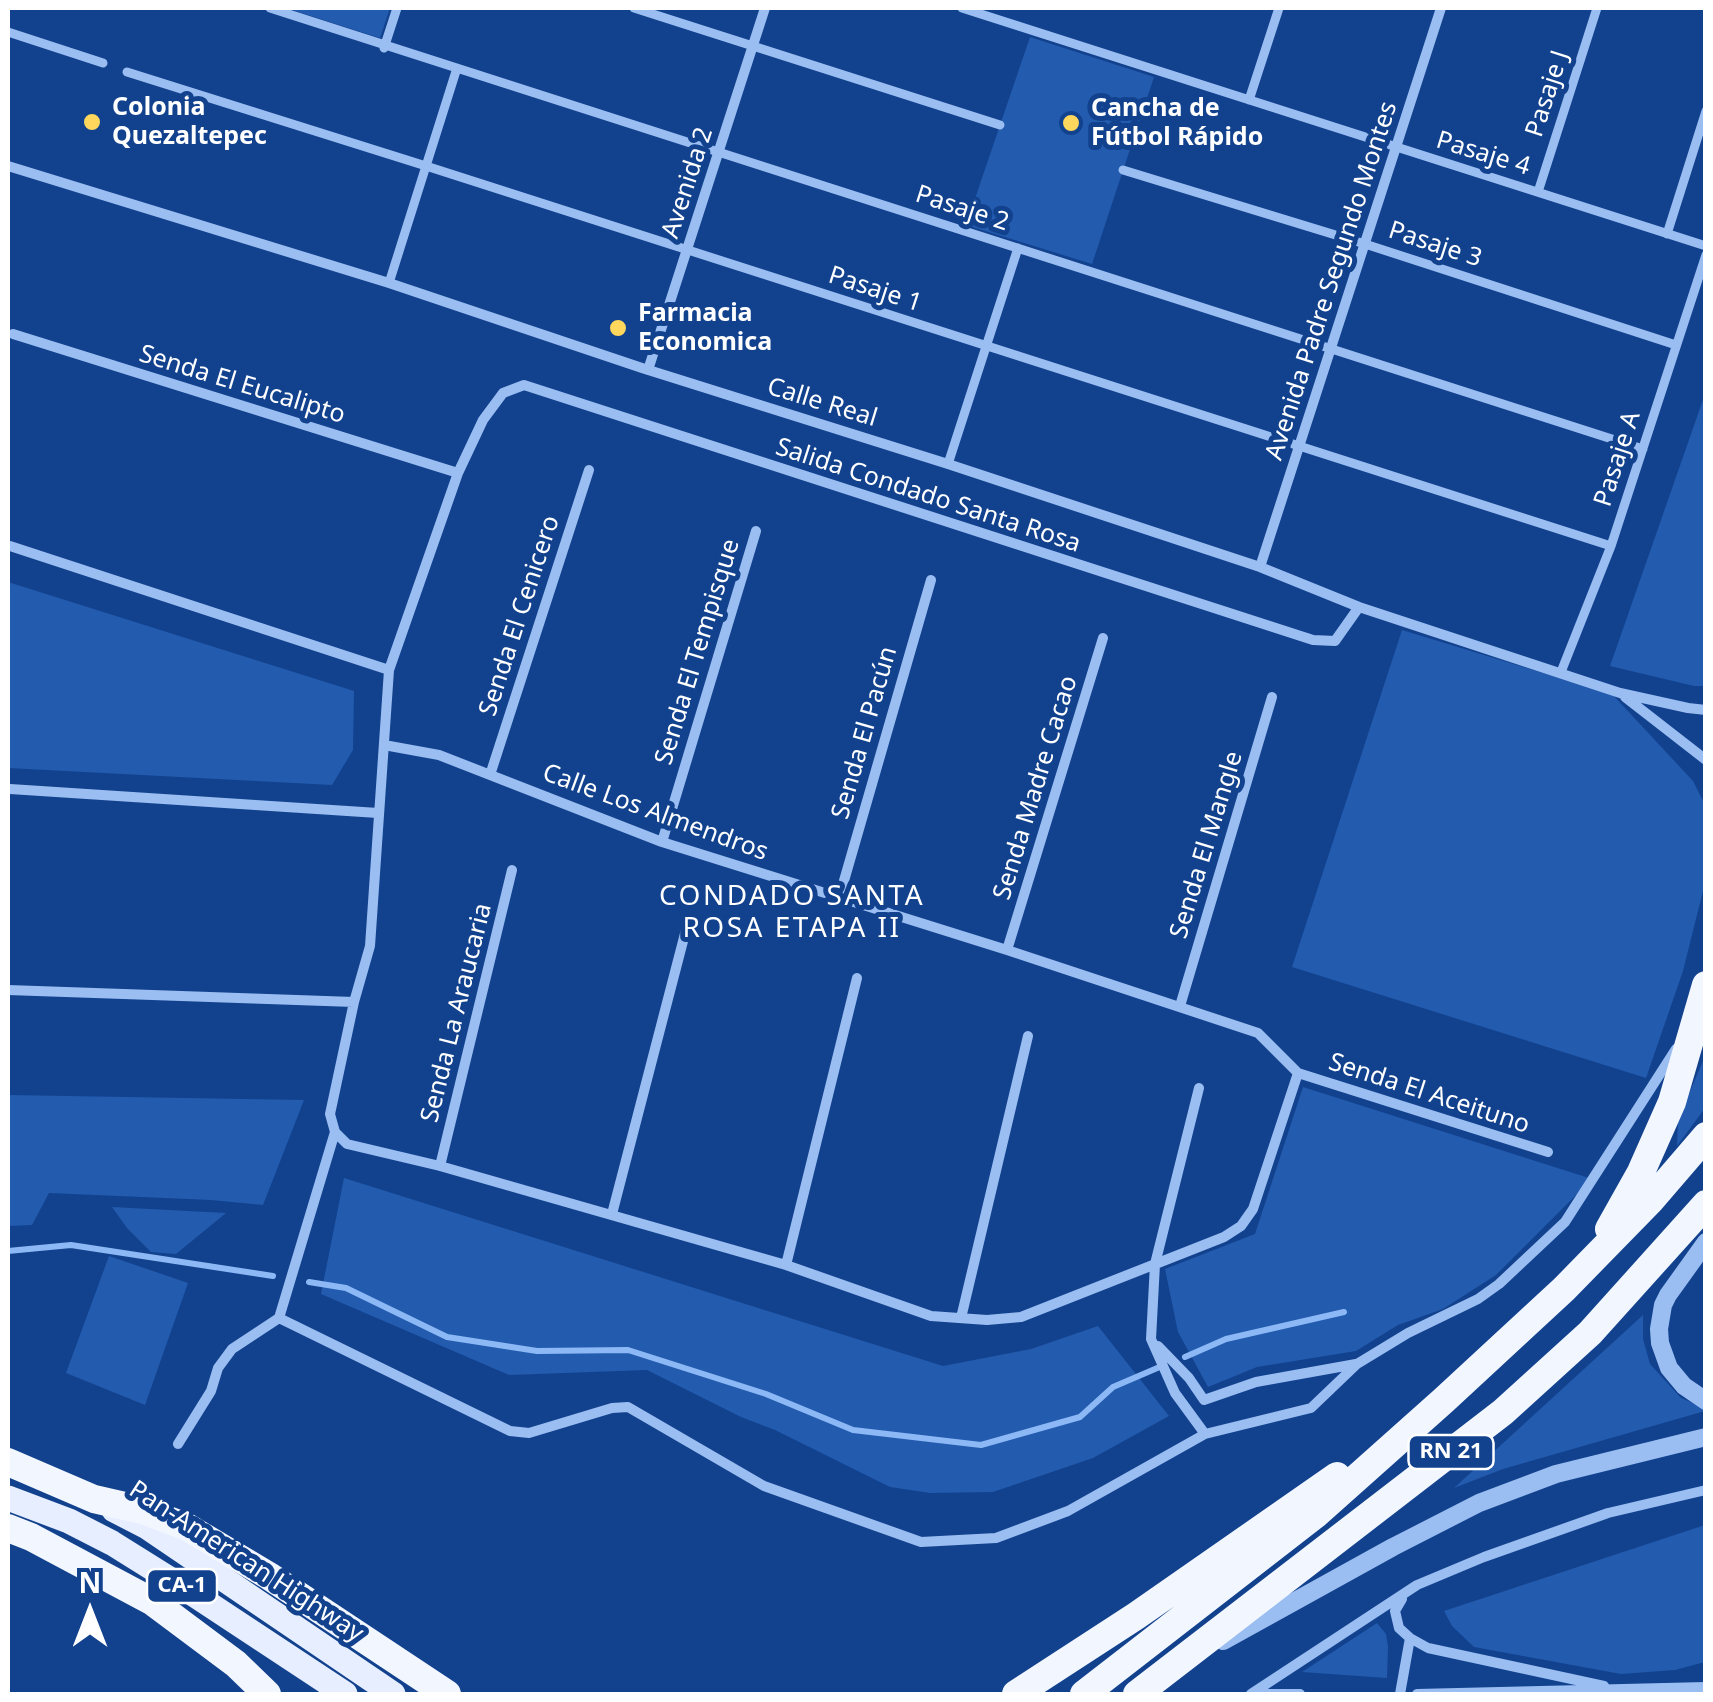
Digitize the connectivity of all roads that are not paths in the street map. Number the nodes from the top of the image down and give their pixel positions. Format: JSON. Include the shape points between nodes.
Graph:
{"nodes":[{"id":1,"x":270,"y":8,"type":"edge"},
{"id":2,"x":397,"y":8,"type":"edge"},
{"id":3,"x":634,"y":8,"type":"edge"},
{"id":4,"x":765,"y":8,"type":"edge"},
{"id":5,"x":962,"y":8,"type":"edge"},
{"id":6,"x":1279,"y":8,"type":"edge"},
{"id":7,"x":1441,"y":8,"type":"edge"},
{"id":8,"x":1597,"y":8,"type":"edge"},
{"id":9,"x":8,"y":32,"type":"edge"},
{"id":10,"x":384,"y":46,"type":"junction"},
{"id":11,"x":753,"y":46,"type":"junction"},
{"id":12,"x":102,"y":63,"type":"dead end"},
{"id":13,"x":458,"y":68,"type":"junction"},
{"id":14,"x":127,"y":72,"type":"dead end"},
{"id":15,"x":1249,"y":100,"type":"junction"},
{"id":16,"x":1706,"y":112,"type":"edge"},
{"id":17,"x":1000,"y":125,"type":"dead end"},
{"id":18,"x":1395,"y":148,"type":"junction"},
{"id":19,"x":719,"y":152,"type":"junction"},
{"id":20,"x":8,"y":166,"type":"edge"},
{"id":21,"x":426,"y":166,"type":"junction"},
{"id":22,"x":1123,"y":170,"type":"dead end"},
{"id":23,"x":1538,"y":192,"type":"junction"},
{"id":24,"x":1667,"y":234,"type":"junction"},
{"id":25,"x":1365,"y":244,"type":"junction"},
{"id":26,"x":1706,"y":246,"type":"edge"},
{"id":27,"x":1018,"y":248,"type":"junction"},
{"id":28,"x":687,"y":250,"type":"junction"},
{"id":29,"x":1706,"y":256,"type":"edge"},
{"id":30,"x":389,"y":283,"type":"junction"},
{"id":31,"x":14,"y":334,"type":"dead end"},
{"id":32,"x":1676,"y":345,"type":"junction"},
{"id":33,"x":986,"y":346,"type":"junction"},
{"id":34,"x":1330,"y":348,"type":"junction"},
{"id":35,"x":648,"y":370,"type":"junction"},
{"id":36,"x":1300,"y":447,"type":"junction"},
{"id":37,"x":1643,"y":449,"type":"junction"},
{"id":38,"x":948,"y":464,"type":"junction"},
{"id":39,"x":588,"y":470,"type":"dead end"},
{"id":40,"x":458,"y":473,"type":"junction"},
{"id":41,"x":756,"y":531,"type":"dead end"},
{"id":42,"x":10,"y":546,"type":"edge"},
{"id":43,"x":1611,"y":546,"type":"junction"},
{"id":44,"x":1260,"y":567,"type":"junction"},
{"id":45,"x":931,"y":580,"type":"dead end"},
{"id":46,"x":1359,"y":607,"type":"junction"},
{"id":47,"x":1103,"y":638,"type":"dead end"},
{"id":48,"x":389,"y":670,"type":"junction"},
{"id":49,"x":1561,"y":672,"type":"junction"},
{"id":50,"x":1620,"y":693,"type":"junction"},
{"id":51,"x":1272,"y":696,"type":"dead end"},
{"id":52,"x":1706,"y":710,"type":"edge"},
{"id":53,"x":384,"y":745,"type":"junction"},
{"id":54,"x":1706,"y":760,"type":"edge"},
{"id":55,"x":490,"y":774,"type":"junction"},
{"id":56,"x":10,"y":789,"type":"edge"},
{"id":57,"x":378,"y":813,"type":"junction"},
{"id":58,"x":662,"y":842,"type":"junction"},
{"id":59,"x":512,"y":870,"type":"dead end"},
{"id":60,"x":839,"y":898,"type":"junction"},
{"id":61,"x":688,"y":922,"type":"dead end"},
{"id":62,"x":1007,"y":950,"type":"junction"},
{"id":63,"x":857,"y":978,"type":"dead end"},
{"id":64,"x":1706,"y":985,"type":"edge"},
{"id":65,"x":8,"y":990,"type":"edge"},
{"id":66,"x":354,"y":1002,"type":"junction"},
{"id":67,"x":1180,"y":1006,"type":"junction"},
{"id":68,"x":1695,"y":1019,"type":"junction"},
{"id":69,"x":1028,"y":1036,"type":"dead end"},
{"id":70,"x":1298,"y":1074,"type":"junction"},
{"id":71,"x":1199,"y":1088,"type":"dead end"},
{"id":72,"x":334,"y":1132,"type":"junction"},
{"id":73,"x":1706,"y":1136,"type":"edge"},
{"id":74,"x":1548,"y":1152,"type":"dead end"},
{"id":75,"x":440,"y":1166,"type":"junction"},
{"id":76,"x":1706,"y":1204,"type":"edge"},
{"id":77,"x":612,"y":1214,"type":"junction"},
{"id":78,"x":1706,"y":1242,"type":"edge"},
{"id":79,"x":1155,"y":1264,"type":"junction"},
{"id":80,"x":786,"y":1266,"type":"junction"},
{"id":81,"x":1564,"y":1289,"type":"junction"},
{"id":82,"x":279,"y":1318,"type":"junction"},
{"id":83,"x":960,"y":1318,"type":"junction"},
{"id":84,"x":1151,"y":1339,"type":"junction"},
{"id":85,"x":1357,"y":1364,"type":"junction"},
{"id":86,"x":1444,"y":1400,"type":"junction"},
{"id":87,"x":1706,"y":1401,"type":"edge"},
{"id":88,"x":1205,"y":1434,"type":"junction"},
{"id":89,"x":1706,"y":1437,"type":"edge"},
{"id":90,"x":178,"y":1444,"type":"dead end"},
{"id":91,"x":8,"y":1462,"type":"edge"},
{"id":92,"x":1706,"y":1490,"type":"edge"},
{"id":93,"x":8,"y":1498,"type":"edge"},
{"id":94,"x":94,"y":1499,"type":"junction"},
{"id":95,"x":8,"y":1528,"type":"edge"},
{"id":96,"x":1417,"y":1585,"type":"junction"},
{"id":97,"x":1410,"y":1638,"type":"junction"},
{"id":98,"x":1170,"y":1670,"type":"junction"},
{"id":99,"x":1621,"y":1689,"type":"junction"},
{"id":100,"x":1699,"y":1689,"type":"edge"},
{"id":101,"x":267,"y":1694,"type":"edge"},
{"id":102,"x":345,"y":1694,"type":"edge"},
{"id":103,"x":393,"y":1694,"type":"edge"},
{"id":104,"x":447,"y":1694,"type":"edge"},
{"id":105,"x":1016,"y":1694,"type":"edge"},
{"id":106,"x":1084,"y":1694,"type":"edge"},
{"id":107,"x":1137,"y":1694,"type":"edge"},
{"id":108,"x":1252,"y":1694,"type":"edge"},
{"id":109,"x":1300,"y":1694,"type":"edge"},
{"id":110,"x":1400,"y":1694,"type":"edge"},
{"id":111,"x":1418,"y":1694,"type":"edge"}],
"edges":[{"from":1,"to":10,"type":"street","name":"Pasaje 2"},
{"from":2,"to":10,"type":"street"},
{"from":3,"to":11,"type":"street"},
{"from":4,"to":11,"type":"street","name":"Avenida 2"},
{"from":5,"to":15,"type":"street","name":"Pasaje 4"},
{"from":6,"to":15,"type":"street"},
{"from":7,"to":18,"type":"street","name":"Avenida Padre Segundo Montes"},
{"from":8,"to":23,"type":"street","name":"Pasaje J"},
{"from":9,"to":12,"type":"street"},
{"from":10,"to":13,"type":"street","name":"Pasaje 2"},
{"from":11,"to":17,"type":"street"},
{"from":11,"to":19,"type":"street","name":"Avenida 2"},
{"from":13,"to":19,"type":"street","name":"Pasaje 2"},
{"from":13,"to":21,"type":"street"},
{"from":14,"to":21,"type":"street","name":"Pasaje 1"},
{"from":15,"to":18,"type":"street","name":"Pasaje 4"},
{"from":16,"to":24,"type":"street"},
{"from":18,"to":23,"type":"street","name":"Pasaje 4"},
{"from":18,"to":25,"type":"street","name":"Avenida Padre Segundo Montes"},
{"from":19,"to":27,"type":"street","name":"Pasaje 2"},
{"from":19,"to":28,"type":"street","name":"Avenida 2"},
{"from":20,"to":30,"type":"street","name":"Calle Real"},
{"from":21,"to":28,"type":"street","name":"Pasaje 1"},
{"from":21,"to":30,"type":"street"},
{"from":22,"to":25,"type":"street","name":"Pasaje 3"},
{"from":23,"to":24,"type":"street","name":"Pasaje 4"},
{"from":24,"to":26,"type":"street","name":"Pasaje 4"},
{"from":25,"to":32,"type":"street","name":"Pasaje 3"},
{"from":25,"to":34,"type":"street","name":"Avenida Padre Segundo Montes"},
{"from":27,"to":33,"type":"street"},
{"from":27,"to":34,"type":"street","name":"Pasaje 2"},
{"from":28,"to":33,"type":"street","name":"Pasaje 1"},
{"from":28,"to":35,"type":"street","name":"Avenida 2"},
{"from":29,"to":32,"type":"street","name":"Pasaje A"},
{"from":30,"to":35,"type":"street","name":"Calle Real"},
{"from":31,"to":40,"type":"street","name":"Senda El Eucalipto"},
{"from":32,"to":37,"type":"street","name":"Pasaje A"},
{"from":33,"to":36,"type":"street","name":"Pasaje 1"},
{"from":33,"to":38,"type":"street"},
{"from":34,"to":36,"type":"street","name":"Avenida Padre Segundo Montes"},
{"from":34,"to":37,"type":"street","name":"Pasaje 2"},
{"from":35,"to":38,"type":"street","name":"Calle Real"},
{"from":36,"to":43,"type":"street","name":"Pasaje 1"},
{"from":36,"to":44,"type":"street","name":"Avenida Padre Segundo Montes"},
{"from":37,"to":43,"type":"street","name":"Pasaje A"},
{"from":38,"to":44,"type":"street","name":"Calle Real"},
{"from":39,"to":55,"type":"street","name":"Senda El Cenicero"},
{"from":40,"to":46,"type":"street","name":"Salida Condado Santa Rosa","via":[[483,420],[504,393],[524,386],[1312,640],[1335,641]]},
{"from":40,"to":48,"type":"street"},
{"from":41,"to":58,"type":"street","name":"Senda El Tempisque"},
{"from":42,"to":48,"type":"street"},
{"from":43,"to":49,"type":"street","name":"Pasaje A"},
{"from":44,"to":46,"type":"street","name":"Calle Real"},
{"from":45,"to":60,"type":"street","name":"Senda El Pacún"},
{"from":46,"to":49,"type":"street","name":"Calle Real"},
{"from":47,"to":62,"type":"street","name":"Senda Madre Cacao"},
{"from":48,"to":53,"type":"street"},
{"from":49,"to":50,"type":"street","name":"Calle Real"},
{"from":50,"to":52,"type":"street","name":"Calle Real"},
{"from":50,"to":54,"type":"street","name":"Calle Real"},
{"from":51,"to":67,"type":"street","name":"Senda El Mangle"},
{"from":53,"to":55,"type":"street","name":"Calle Los Almendros"},
{"from":53,"to":57,"type":"street"},
{"from":55,"to":58,"type":"street","name":"Calle Los Almendros"},
{"from":56,"to":57,"type":"street"},
{"from":57,"to":66,"type":"street","via":[[370,946]]},
{"from":58,"to":60,"type":"street","name":"Calle Los Almendros"},
{"from":59,"to":75,"type":"street","name":"Senda La Araucaria"},
{"from":60,"to":62,"type":"street","name":"Calle Los Almendros"},
{"from":61,"to":77,"type":"street"},
{"from":62,"to":67,"type":"street","name":"Calle Los Almendros"},
{"from":63,"to":80,"type":"street"},
{"from":64,"to":68,"type":"highway"},
{"from":65,"to":66,"type":"street"},
{"from":66,"to":72,"type":"street","via":[[330,1114]]},
{"from":67,"to":70,"type":"street","name":"Calle Los Almendros","via":[[1258,1032]]},
{"from":68,"to":81,"type":"highway","via":[[1672,1102],[1641,1172]]},
{"from":68,"to":85,"type":"street","via":[[1564,1222],[1499,1284]]},
{"from":69,"to":83,"type":"street"},
{"from":70,"to":74,"type":"street","name":"Senda El Aceituno"},
{"from":70,"to":79,"type":"street","via":[[1253,1209],[1241,1226]]},
{"from":71,"to":79,"type":"street"},
{"from":72,"to":75,"type":"street","via":[[347,1144]]},
{"from":72,"to":82,"type":"street"},
{"from":73,"to":81,"type":"highway","number":"RN 21"},
{"from":75,"to":77,"type":"street"},
{"from":76,"to":98,"type":"highway","number":"RN 21","via":[[1590,1333],[1503,1412]]},
{"from":77,"to":80,"type":"street"},
{"from":78,"to":87,"type":"street","via":[[1662,1305],[1659,1329],[1668,1368]]},
{"from":79,"to":83,"type":"street","via":[[1021,1317]]},
{"from":79,"to":84,"type":"street"},
{"from":80,"to":83,"type":"street","via":[[931,1316]]},
{"from":81,"to":86,"type":"highway","number":"RN 21"},
{"from":82,"to":88,"type":"street","via":[[510,1431],[530,1433],[628,1407],[764,1486],[922,1542],[996,1538],[1077,1508]]},
{"from":82,"to":90,"type":"street","via":[[232,1349]]},
{"from":84,"to":85,"type":"street","via":[[1204,1400],[1256,1382]]},
{"from":84,"to":88,"type":"street","via":[[1175,1393]]},
{"from":85,"to":88,"type":"street","via":[[1311,1408]]},
{"from":86,"to":105,"type":"highway"},
{"from":86,"to":106,"type":"highway","via":[[1315,1516]]},
{"from":89,"to":98,"type":"street","via":[[1556,1474],[1479,1503]]},
{"from":91,"to":94,"type":"highway","name":"Pan-American Highway"},
{"from":92,"to":96,"type":"street","via":[[1608,1513]]},
{"from":93,"to":102,"type":"main road","number":"CA-1","via":[[112,1544]]},
{"from":94,"to":103,"type":"main road","name":"Pan-American Highway","number":"CA-1"},
{"from":94,"to":104,"type":"highway","via":[[187,1527]]},
{"from":95,"to":101,"type":"highway","via":[[153,1602]]},
{"from":96,"to":97,"type":"street","via":[[1395,1610]]},
{"from":96,"to":108,"type":"street"},
{"from":97,"to":99,"type":"street","via":[[1446,1653]]},
{"from":97,"to":110,"type":"street"},
{"from":98,"to":107,"type":"highway","number":"RN 21"},
{"from":99,"to":100,"type":"street"},
{"from":99,"to":111,"type":"street"},
{"from":108,"to":109,"type":"street"}]}
